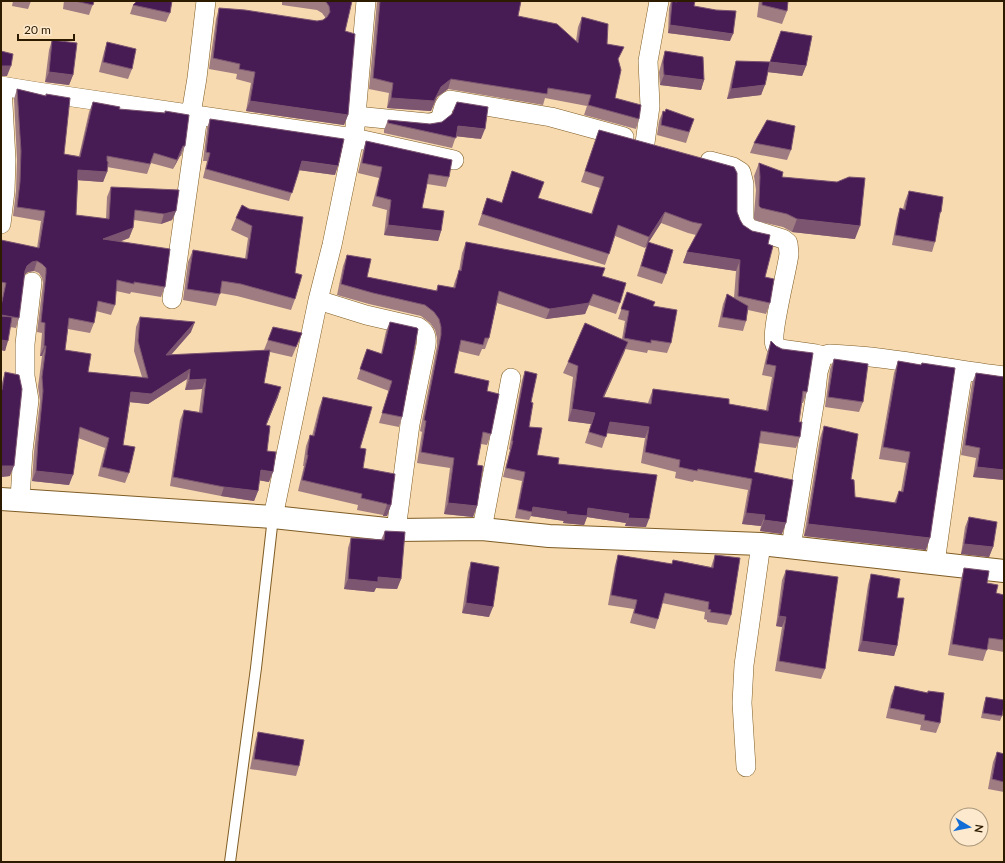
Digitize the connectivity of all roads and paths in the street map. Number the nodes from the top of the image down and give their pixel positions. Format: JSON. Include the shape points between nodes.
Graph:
{"nodes":[{"id":1,"x":366,"y":1,"type":"edge"},
{"id":2,"x":659,"y":1,"type":"edge"},
{"id":3,"x":210,"y":5,"type":"edge"},
{"id":4,"x":2,"y":86,"type":"edge"},
{"id":5,"x":195,"y":115,"type":"junction"},
{"id":6,"x":356,"y":116,"type":"junction"},
{"id":7,"x":354,"y":138,"type":"junction"},
{"id":8,"x":690,"y":155,"type":"edge"},
{"id":9,"x":454,"y":160,"type":"dead end"},
{"id":10,"x":1,"y":224,"type":"edge"},
{"id":11,"x":32,"y":282,"type":"dead end"},
{"id":12,"x":172,"y":299,"type":"dead end"},
{"id":13,"x":318,"y":300,"type":"junction"},
{"id":14,"x":823,"y":356,"type":"junction"},
{"id":15,"x":963,"y":371,"type":"junction"},
{"id":16,"x":1004,"y":376,"type":"edge"},
{"id":17,"x":510,"y":378,"type":"dead end"},
{"id":18,"x":11,"y":499,"type":"edge"},
{"id":19,"x":273,"y":517,"type":"junction"},
{"id":20,"x":482,"y":529,"type":"junction"},
{"id":21,"x":396,"y":530,"type":"junction"},
{"id":22,"x":761,"y":544,"type":"junction"},
{"id":23,"x":791,"y":547,"type":"junction"},
{"id":24,"x":935,"y":563,"type":"junction"},
{"id":25,"x":1004,"y":571,"type":"edge"},
{"id":26,"x":746,"y":767,"type":"dead end"},
{"id":27,"x":230,"y":862,"type":"edge"}],
"edges":[{"from":1,"to":6,"type":"street"},
{"from":2,"to":6,"type":"street","via":[[648,62],[653,145],[551,117],[450,100],[445,103],[436,122]]},
{"from":3,"to":5,"type":"street","via":[[197,78]]},
{"from":4,"to":5,"type":"street"},
{"from":4,"to":10,"type":"street","via":[[6,160]]},
{"from":5,"to":7,"type":"street"},
{"from":5,"to":12,"type":"street"},
{"from":6,"to":7,"type":"street"},
{"from":7,"to":9,"type":"street"},
{"from":7,"to":13,"type":"street"},
{"from":8,"to":14,"type":"street","via":[[733,167],[741,172],[744,184],[745,225],[753,231],[783,239],[788,243],[789,254],[773,340],[775,346]]},
{"from":11,"to":18,"type":"street","via":[[25,344],[25,376],[29,400],[23,451]]},
{"from":13,"to":19,"type":"street"},
{"from":13,"to":21,"type":"street","via":[[418,327],[426,334],[410,424]]},
{"from":14,"to":15,"type":"street","via":[[829,354],[880,358]]},
{"from":14,"to":23,"type":"street","via":[[818,372]]},
{"from":15,"to":16,"type":"street"},
{"from":15,"to":24,"type":"street"},
{"from":17,"to":20,"type":"street"},
{"from":18,"to":19,"type":"street"},
{"from":19,"to":21,"type":"street"},
{"from":19,"to":27,"type":"lane"},
{"from":20,"to":21,"type":"street"},
{"from":20,"to":22,"type":"street","via":[[549,536]]},
{"from":22,"to":23,"type":"street"},
{"from":22,"to":26,"type":"street","via":[[744,665],[742,703]]},
{"from":23,"to":24,"type":"street"},
{"from":24,"to":25,"type":"street"}]}
